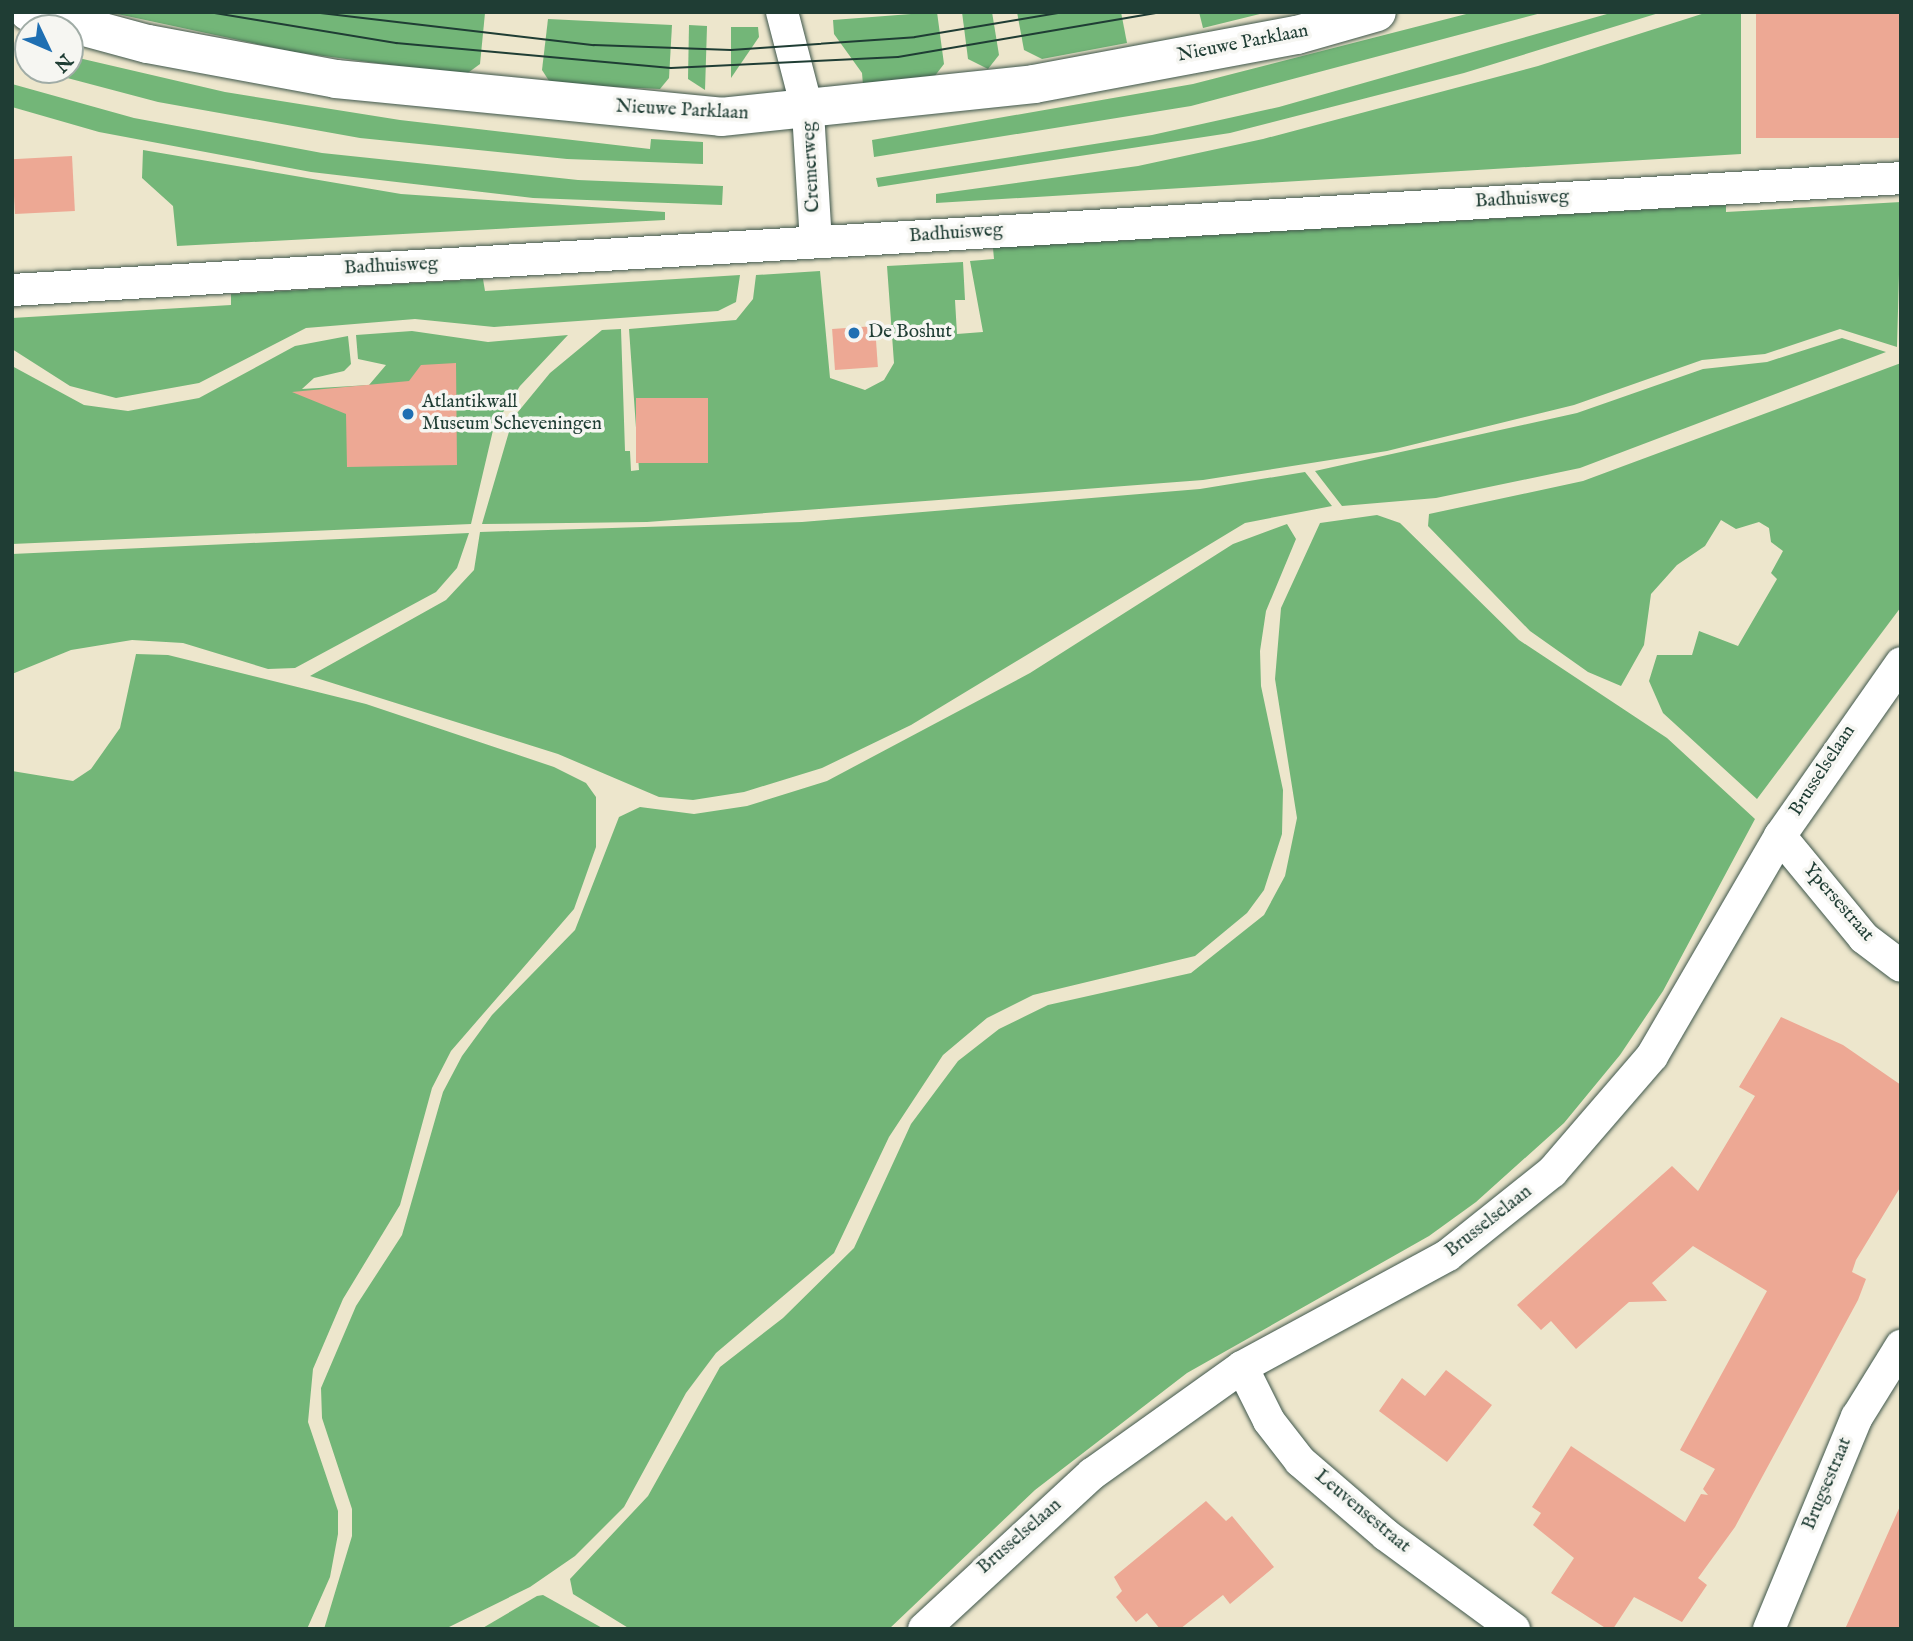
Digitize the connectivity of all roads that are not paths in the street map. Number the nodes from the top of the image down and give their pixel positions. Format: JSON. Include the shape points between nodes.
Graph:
{"nodes":[{"id":1,"x":29,"y":12,"type":"edge"},
{"id":2,"x":782,"y":12,"type":"edge"},
{"id":3,"x":1377,"y":12,"type":"edge"},
{"id":4,"x":808,"y":112,"type":"junction"},
{"id":5,"x":1901,"y":178,"type":"edge"},
{"id":6,"x":816,"y":241,"type":"junction"},
{"id":7,"x":12,"y":290,"type":"edge"},
{"id":8,"x":1901,"y":663,"type":"edge"},
{"id":9,"x":1780,"y":836,"type":"junction"},
{"id":10,"x":1901,"y":966,"type":"edge"},
{"id":11,"x":1901,"y":1346,"type":"edge"},
{"id":12,"x":1242,"y":1367,"type":"junction"},
{"id":13,"x":924,"y":1629,"type":"edge"},
{"id":14,"x":1514,"y":1629,"type":"edge"},
{"id":15,"x":1769,"y":1629,"type":"edge"}],
"edges":[{"from":1,"to":4,"type":"main road","name":"Nieuwe Parklaan","via":[[238,63],[486,99],[721,117]]},
{"from":2,"to":4,"type":"street","name":"Cremerweg"},
{"from":3,"to":4,"type":"main road","name":"Nieuwe Parklaan","via":[[1297,35],[1034,84]]},
{"from":4,"to":6,"type":"street","name":"Cremerweg"},
{"from":5,"to":6,"type":"street","name":"Badhuisweg"},
{"from":6,"to":7,"type":"street","name":"Badhuisweg"},
{"from":8,"to":9,"type":"street","name":"Brusselselaan"},
{"from":9,"to":10,"type":"street","name":"Ypersestraat","via":[[1864,937]]},
{"from":9,"to":12,"type":"street","name":"Brusselselaan","via":[[1652,1056],[1552,1172],[1448,1255]]},
{"from":11,"to":15,"type":"street","name":"Brugsestraat","via":[[1857,1417]]},
{"from":12,"to":13,"type":"street","name":"Brusselselaan","via":[[1092,1474]]},
{"from":12,"to":14,"type":"street","name":"Leuvensestraat","via":[[1269,1421],[1300,1461],[1386,1535]]}]}
